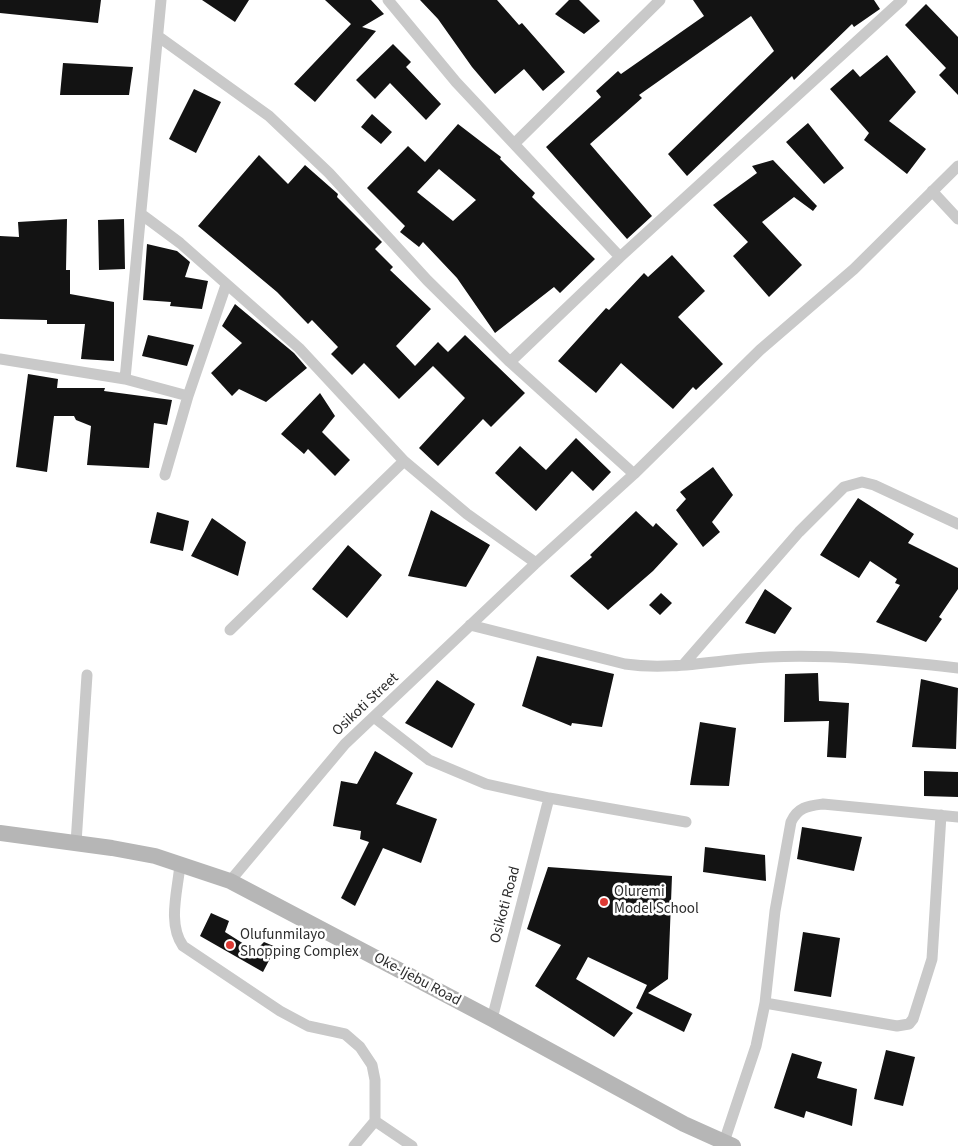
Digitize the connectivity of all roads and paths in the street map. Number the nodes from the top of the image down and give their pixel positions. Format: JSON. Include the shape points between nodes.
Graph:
{"nodes":[{"id":1,"x":161,"y":0,"type":"edge"},
{"id":2,"x":388,"y":0,"type":"edge"},
{"id":3,"x":660,"y":0,"type":"edge"},
{"id":4,"x":902,"y":0,"type":"edge"},
{"id":5,"x":159,"y":37,"type":"junction"},
{"id":6,"x":514,"y":144,"type":"junction"},
{"id":7,"x":958,"y":166,"type":"edge"},
{"id":8,"x":932,"y":191,"type":"junction"},
{"id":9,"x":140,"y":214,"type":"junction"},
{"id":10,"x":958,"y":219,"type":"edge"},
{"id":11,"x":620,"y":258,"type":"junction"},
{"id":12,"x":226,"y":285,"type":"junction"},
{"id":13,"x":0,"y":360,"type":"edge"},
{"id":14,"x":510,"y":362,"type":"junction"},
{"id":15,"x":125,"y":379,"type":"junction"},
{"id":16,"x":188,"y":396,"type":"junction"},
{"id":17,"x":404,"y":461,"type":"junction"},
{"id":18,"x":634,"y":474,"type":"junction"},
{"id":19,"x":165,"y":475,"type":"dead end"},
{"id":20,"x":958,"y":524,"type":"edge"},
{"id":21,"x":536,"y":563,"type":"junction"},
{"id":22,"x":470,"y":625,"type":"junction"},
{"id":23,"x":230,"y":630,"type":"dead end"},
{"id":24,"x":683,"y":665,"type":"junction"},
{"id":25,"x":958,"y":668,"type":"edge"},
{"id":26,"x":87,"y":675,"type":"dead end"},
{"id":27,"x":375,"y":718,"type":"junction"},
{"id":28,"x":549,"y":798,"type":"junction"},
{"id":29,"x":941,"y":815,"type":"junction"},
{"id":30,"x":958,"y":817,"type":"edge"},
{"id":31,"x":686,"y":822,"type":"dead end"},
{"id":32,"x":0,"y":833,"type":"edge"},
{"id":33,"x":76,"y":843,"type":"junction"},
{"id":34,"x":180,"y":864,"type":"junction"},
{"id":35,"x":230,"y":882,"type":"junction"},
{"id":36,"x":764,"y":1003,"type":"junction"},
{"id":37,"x":492,"y":1019,"type":"junction"},
{"id":38,"x":375,"y":1121,"type":"junction"},
{"id":39,"x":728,"y":1144,"type":"edge"},
{"id":40,"x":354,"y":1146,"type":"edge"},
{"id":41,"x":412,"y":1146,"type":"edge"}],
"edges":[{"from":1,"to":5,"type":"street"},
{"from":2,"to":6,"type":"street","via":[[456,82]]},
{"from":3,"to":6,"type":"street"},
{"from":4,"to":11,"type":"street"},
{"from":5,"to":9,"type":"street"},
{"from":5,"to":14,"type":"street","via":[[269,116],[329,173],[427,280]]},
{"from":6,"to":11,"type":"street"},
{"from":7,"to":8,"type":"street","name":"Osikoti Street"},
{"from":8,"to":10,"type":"street"},
{"from":8,"to":18,"type":"street","name":"Osikoti Street","via":[[854,269],[760,350]]},
{"from":9,"to":12,"type":"street","via":[[180,242]]},
{"from":9,"to":15,"type":"street"},
{"from":11,"to":14,"type":"street"},
{"from":12,"to":16,"type":"street"},
{"from":12,"to":17,"type":"street","via":[[299,348]]},
{"from":13,"to":15,"type":"street"},
{"from":14,"to":18,"type":"street"},
{"from":15,"to":16,"type":"street"},
{"from":16,"to":19,"type":"street"},
{"from":17,"to":21,"type":"street","via":[[466,514]]},
{"from":17,"to":23,"type":"street"},
{"from":18,"to":21,"type":"street","name":"Osikoti Street"},
{"from":20,"to":24,"type":"street","via":[[874,485],[862,482],[844,487],[799,532]]},
{"from":21,"to":22,"type":"street","name":"Osikoti Street"},
{"from":22,"to":24,"type":"street","via":[[625,664],[650,668]]},
{"from":22,"to":27,"type":"street","name":"Osikoti Street"},
{"from":24,"to":25,"type":"street","via":[[769,657],[918,663]]},
{"from":26,"to":33,"type":"street"},
{"from":27,"to":28,"type":"street","via":[[429,760],[456,773],[486,784]]},
{"from":27,"to":35,"type":"street","name":"Osikoti Street","via":[[345,744]]},
{"from":28,"to":31,"type":"street"},
{"from":28,"to":37,"type":"street","name":"Osikoti Road"},
{"from":29,"to":30,"type":"street"},
{"from":29,"to":36,"type":"street","via":[[823,804],[807,806],[796,812],[791,822],[775,911]]},
{"from":29,"to":36,"type":"street","via":[[932,959],[909,1024],[897,1026]]},
{"from":32,"to":33,"type":"main road","name":"Oke-Ijebu Road"},
{"from":33,"to":34,"type":"main road","name":"Oke-Ijebu Road"},
{"from":34,"to":35,"type":"main road","name":"Oke-Ijebu Road"},
{"from":34,"to":38,"type":"street","via":[[174,926],[183,946],[287,1015],[308,1026],[336,1031],[353,1040],[372,1065]]},
{"from":35,"to":37,"type":"main road","name":"Oke-Ijebu Road"},
{"from":36,"to":39,"type":"street","via":[[756,1046]]},
{"from":37,"to":39,"type":"main road","name":"Oke-Ijebu Road","via":[[684,1124]]},
{"from":38,"to":40,"type":"street"},
{"from":38,"to":41,"type":"street"}]}
